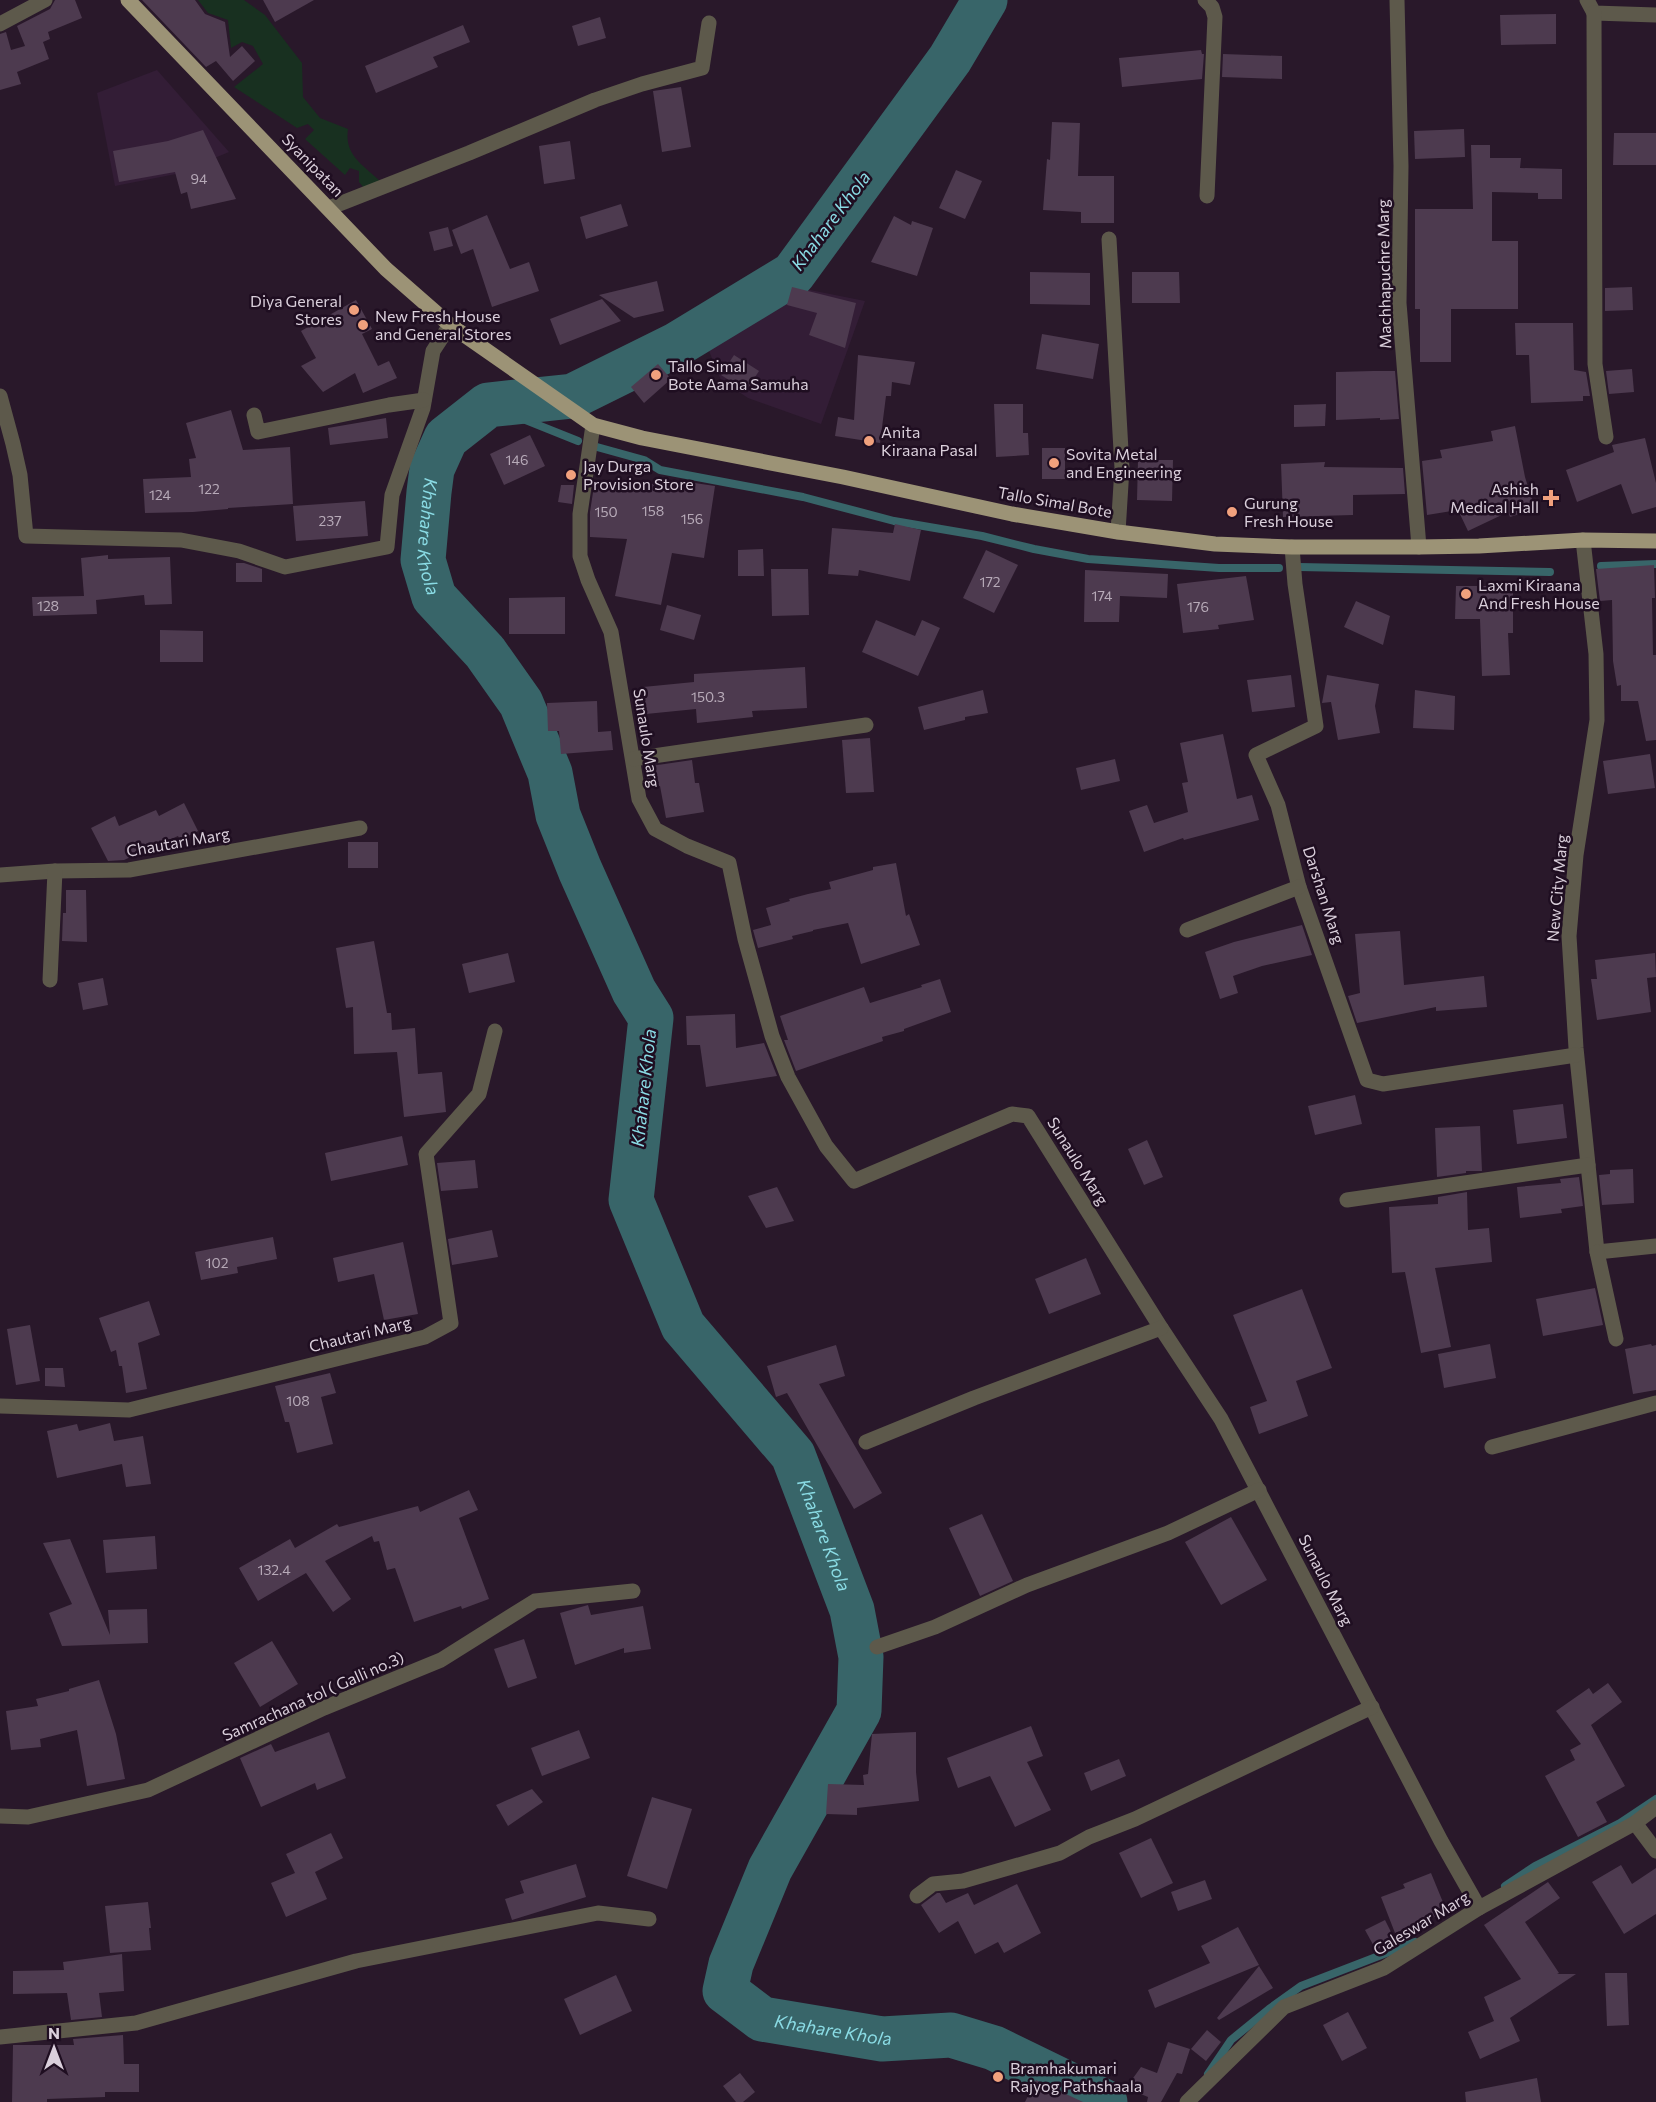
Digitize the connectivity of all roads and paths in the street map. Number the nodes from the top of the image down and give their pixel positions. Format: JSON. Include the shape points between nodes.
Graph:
{"nodes":[{"id":1,"x":45,"y":0,"type":"edge"},
{"id":2,"x":128,"y":0,"type":"edge"},
{"id":3,"x":1205,"y":0,"type":"edge"},
{"id":4,"x":1397,"y":0,"type":"edge"},
{"id":5,"x":1590,"y":7,"type":"edge"},
{"id":6,"x":1656,"y":15,"type":"edge"},
{"id":7,"x":709,"y":23,"type":"dead end"},
{"id":8,"x":0,"y":24,"type":"edge"},
{"id":9,"x":1207,"y":196,"type":"dead end"},
{"id":10,"x":329,"y":208,"type":"junction"},
{"id":11,"x":1109,"y":239,"type":"dead end"},
{"id":12,"x":450,"y":325,"type":"junction"},
{"id":13,"x":480,"y":347,"type":"joint"},
{"id":14,"x":0,"y":396,"type":"edge"},
{"id":15,"x":424,"y":400,"type":"junction"},
{"id":16,"x":254,"y":415,"type":"dead end"},
{"id":17,"x":592,"y":425,"type":"junction"},
{"id":18,"x":1606,"y":437,"type":"dead end"},
{"id":19,"x":1118,"y":532,"type":"junction"},
{"id":20,"x":1583,"y":540,"type":"junction"},
{"id":21,"x":1656,"y":541,"type":"edge"},
{"id":22,"x":1292,"y":547,"type":"junction"},
{"id":23,"x":1419,"y":547,"type":"junction"},
{"id":24,"x":866,"y":725,"type":"dead end"},
{"id":25,"x":633,"y":759,"type":"junction"},
{"id":26,"x":360,"y":828,"type":"dead end"},
{"id":27,"x":55,"y":871,"type":"junction"},
{"id":28,"x":0,"y":875,"type":"edge"},
{"id":29,"x":1299,"y":887,"type":"junction"},
{"id":30,"x":1187,"y":930,"type":"dead end"},
{"id":31,"x":50,"y":980,"type":"dead end"},
{"id":32,"x":495,"y":1031,"type":"dead end"},
{"id":33,"x":1576,"y":1055,"type":"junction"},
{"id":34,"x":1588,"y":1165,"type":"junction"},
{"id":35,"x":1347,"y":1200,"type":"dead end"},
{"id":36,"x":1656,"y":1246,"type":"edge"},
{"id":37,"x":1598,"y":1252,"type":"junction"},
{"id":38,"x":1161,"y":1328,"type":"junction"},
{"id":39,"x":1616,"y":1339,"type":"dead end"},
{"id":40,"x":1656,"y":1403,"type":"edge"},
{"id":41,"x":0,"y":1406,"type":"edge"},
{"id":42,"x":866,"y":1442,"type":"dead end"},
{"id":43,"x":1492,"y":1447,"type":"dead end"},
{"id":44,"x":1259,"y":1490,"type":"junction"},
{"id":45,"x":633,"y":1592,"type":"dead end"},
{"id":46,"x":877,"y":1647,"type":"dead end"},
{"id":47,"x":1372,"y":1707,"type":"junction"},
{"id":48,"x":1656,"y":1807,"type":"edge"},
{"id":49,"x":0,"y":1816,"type":"edge"},
{"id":50,"x":1635,"y":1823,"type":"junction"},
{"id":51,"x":1656,"y":1851,"type":"edge"},
{"id":52,"x":917,"y":1896,"type":"dead end"},
{"id":53,"x":1479,"y":1908,"type":"junction"},
{"id":54,"x":649,"y":1919,"type":"dead end"},
{"id":55,"x":0,"y":2037,"type":"edge"},
{"id":56,"x":1187,"y":2102,"type":"edge"}],
"edges":[{"from":1,"to":8,"type":"street"},
{"from":2,"to":10,"type":"main road","name":"Syanipatan"},
{"from":3,"to":9,"type":"street","via":[[1215,17]]},
{"from":4,"to":23,"type":"street","name":"Machhapuchre Marg","via":[[1400,303]]},
{"from":5,"to":6,"type":"street"},
{"from":5,"to":18,"type":"street","via":[[1595,364]]},
{"from":7,"to":10,"type":"street","via":[[702,68],[595,100]]},
{"from":10,"to":12,"type":"main road","name":"Syanipatan","via":[[386,269]]},
{"from":11,"to":19,"type":"street","via":[[1122,468]]},
{"from":12,"to":13,"type":"main road","name":"Syanipatan"},
{"from":12,"to":15,"type":"street","via":[[433,351]]},
{"from":13,"to":17,"type":"main road","name":"Tallo Simal Bote"},
{"from":14,"to":15,"type":"street","via":[[20,475],[26,536],[181,540],[239,551],[285,567],[387,547],[392,495]]},
{"from":15,"to":16,"type":"street","via":[[258,432]]},
{"from":17,"to":19,"type":"main road","name":"Tallo Simal Bote","via":[[1012,514]]},
{"from":17,"to":25,"type":"street","name":"Sunaulo Marg","via":[[580,514],[579,556],[611,633]]},
{"from":19,"to":22,"type":"main road","name":"Tallo Simal Bote","via":[[1215,544]]},
{"from":20,"to":21,"type":"main road","name":"Tallo Simal Bote"},
{"from":20,"to":23,"type":"main road","name":"Tallo Simal Bote"},
{"from":20,"to":33,"type":"street","name":"New City Marg","via":[[1596,654],[1597,720],[1576,855],[1569,936]]},
{"from":22,"to":23,"type":"main road","name":"Tallo Simal Bote"},
{"from":22,"to":29,"type":"street","name":"Darshan Marg","via":[[1316,726],[1256,755],[1278,805]]},
{"from":24,"to":25,"type":"street"},
{"from":25,"to":38,"type":"street","name":"Sunaulo Marg","via":[[639,799],[655,829],[729,862],[744,939],[788,1077],[826,1146],[854,1181],[1012,1114],[1028,1116]]},
{"from":26,"to":27,"type":"street","name":"Chautari Marg","via":[[129,870]]},
{"from":27,"to":28,"type":"street","name":"Chautari Marg"},
{"from":27,"to":31,"type":"street"},
{"from":29,"to":30,"type":"street"},
{"from":29,"to":33,"type":"street","name":"Darshan Marg","via":[[1367,1080],[1383,1084]]},
{"from":32,"to":41,"type":"street","name":"Chautari Marg","via":[[479,1094],[426,1154],[451,1323],[425,1337],[129,1410]]},
{"from":33,"to":34,"type":"street","name":"New City Marg"},
{"from":34,"to":35,"type":"street"},
{"from":34,"to":37,"type":"street","name":"New City Marg"},
{"from":36,"to":37,"type":"street"},
{"from":37,"to":39,"type":"street","name":"New City Marg"},
{"from":38,"to":42,"type":"street"},
{"from":38,"to":44,"type":"street","name":"Sunaulo Marg","via":[[1221,1419]]},
{"from":40,"to":43,"type":"street"},
{"from":44,"to":46,"type":"street","via":[[1168,1533],[1027,1585],[935,1627]]},
{"from":44,"to":47,"type":"street","name":"Sunaulo Marg"},
{"from":45,"to":49,"type":"street","name":"Samrachana tol ( Galli no.3)","via":[[535,1601],[441,1660],[324,1708],[148,1790],[28,1816]]},
{"from":47,"to":52,"type":"street","via":[[1060,1852],[963,1881],[933,1884]]},
{"from":47,"to":53,"type":"street","name":"Sunaulo Marg"},
{"from":48,"to":50,"type":"street","name":"Galeswar Marg"},
{"from":50,"to":51,"type":"street"},
{"from":50,"to":53,"type":"street","name":"Galeswar Marg"},
{"from":53,"to":56,"type":"street","name":"Galeswar Marg","via":[[1384,1968],[1284,2007]]},
{"from":54,"to":55,"type":"street","via":[[598,1913],[357,1961],[136,2023]]}]}
